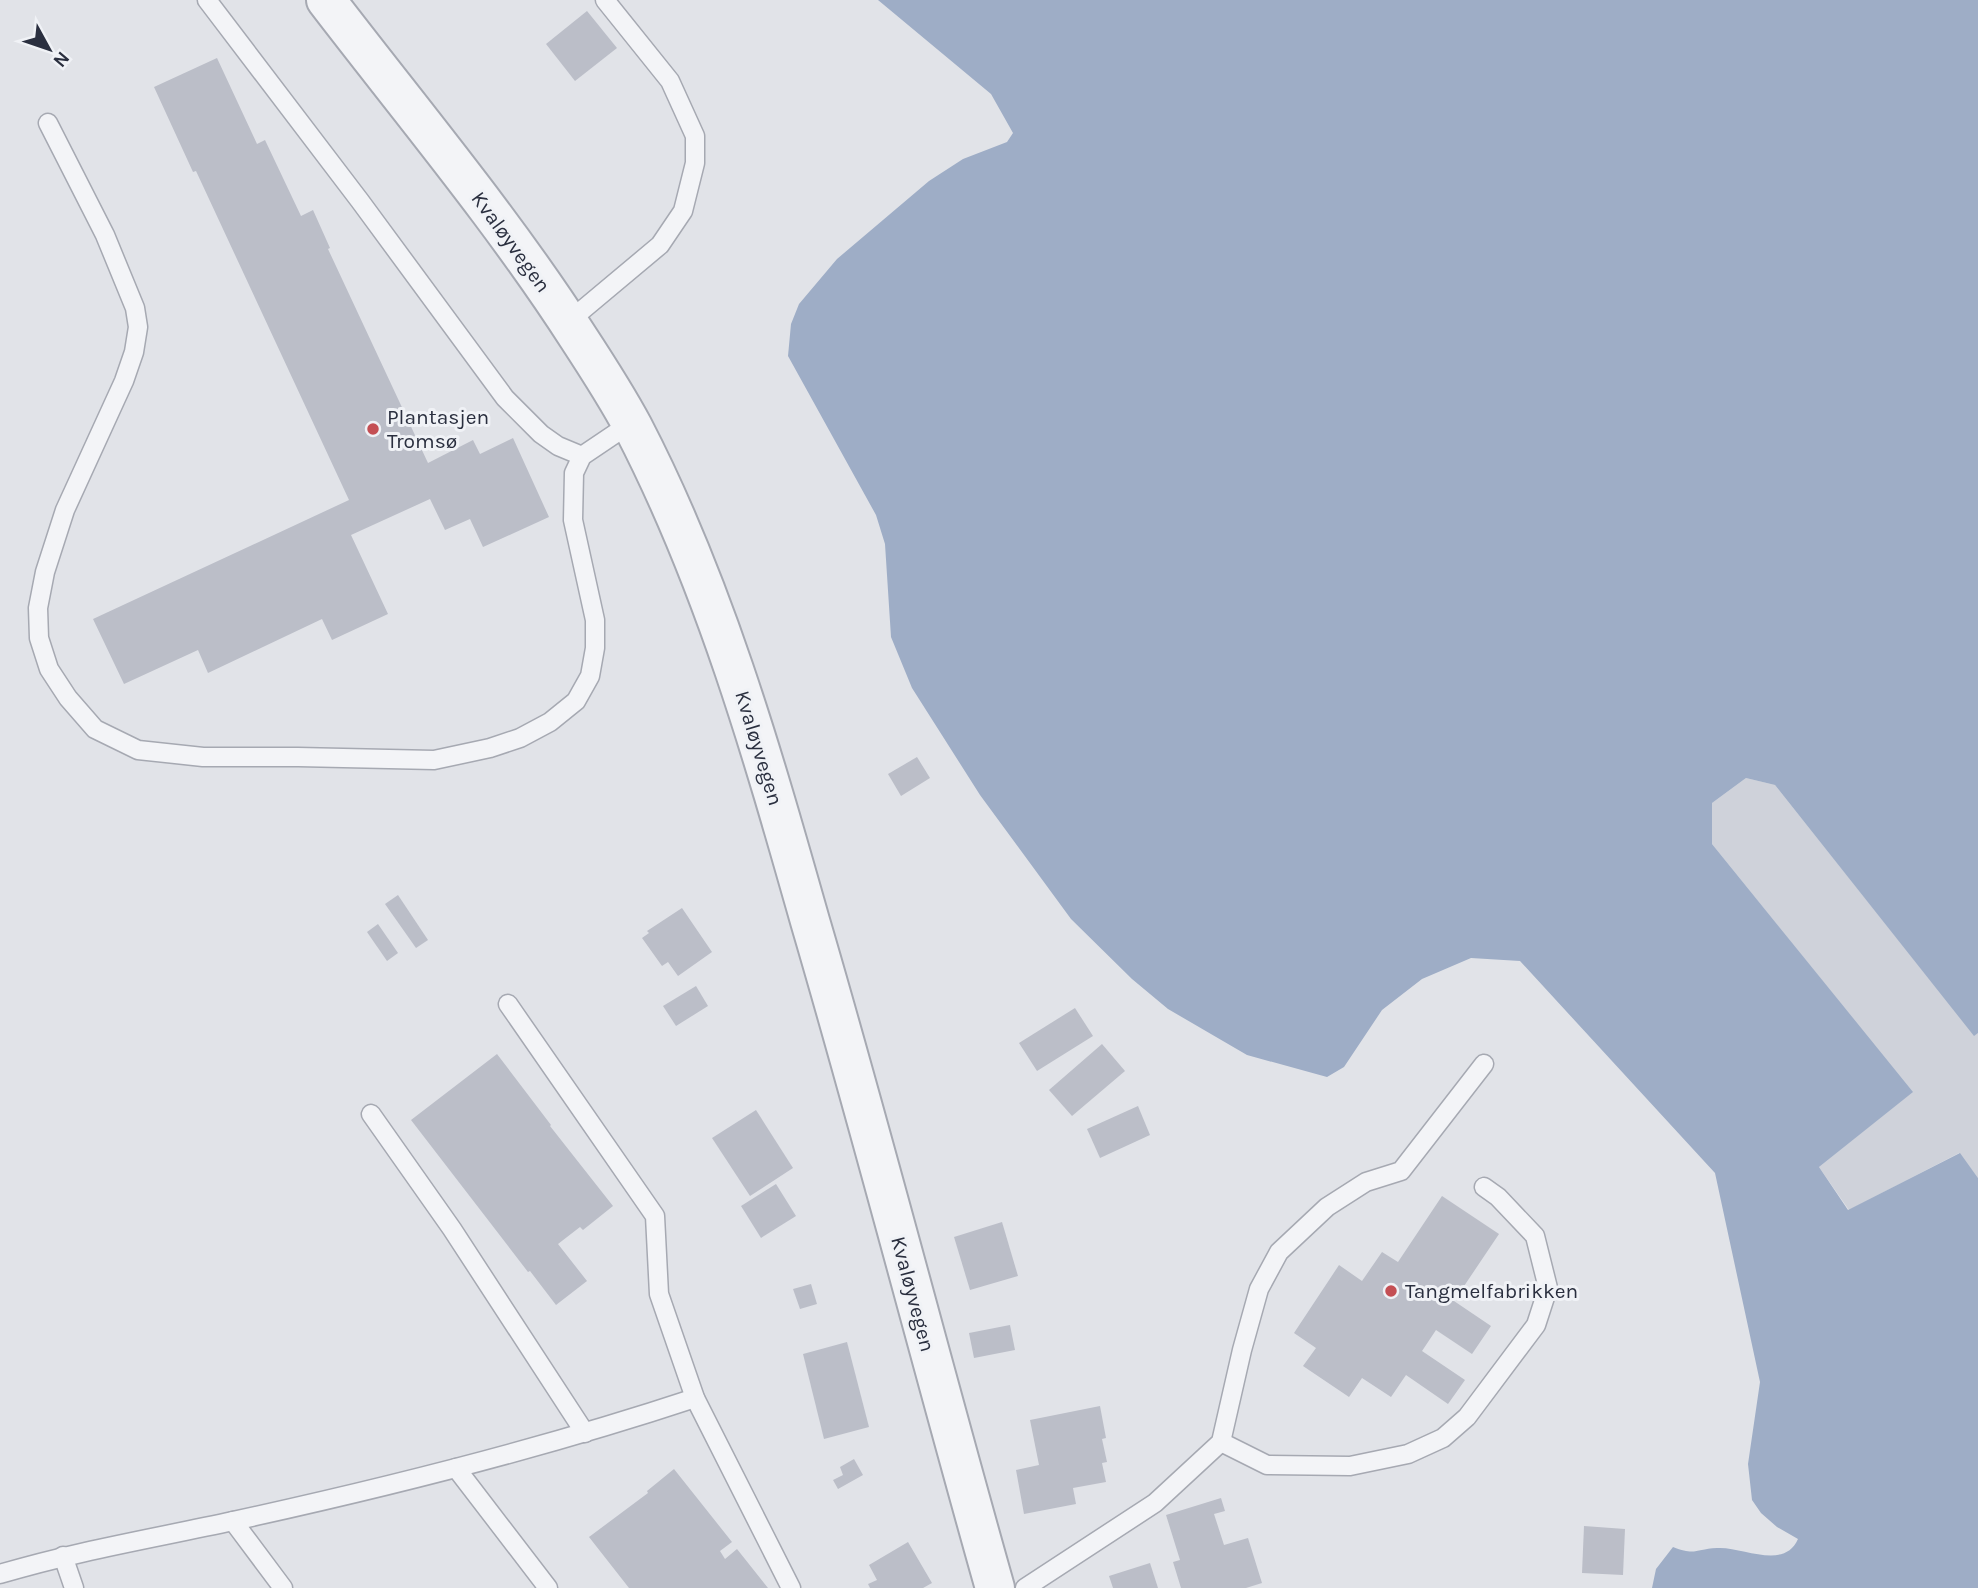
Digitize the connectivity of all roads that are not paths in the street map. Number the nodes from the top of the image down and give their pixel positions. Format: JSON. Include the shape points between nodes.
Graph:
{"nodes":[{"id":1,"x":207,"y":0,"type":"edge"},
{"id":2,"x":326,"y":0,"type":"edge"},
{"id":3,"x":605,"y":0,"type":"edge"},
{"id":4,"x":48,"y":123,"type":"dead end"},
{"id":5,"x":568,"y":322,"type":"junction"},
{"id":6,"x":631,"y":423,"type":"junction"},
{"id":7,"x":582,"y":456,"type":"junction"},
{"id":8,"x":508,"y":1004,"type":"dead end"},
{"id":9,"x":1484,"y":1064,"type":"dead end"},
{"id":10,"x":371,"y":1114,"type":"dead end"},
{"id":11,"x":1484,"y":1187,"type":"dead end"},
{"id":12,"x":695,"y":1398,"type":"junction"},
{"id":13,"x":586,"y":1433,"type":"junction"},
{"id":14,"x":1221,"y":1442,"type":"junction"},
{"id":15,"x":456,"y":1468,"type":"junction"},
{"id":16,"x":233,"y":1521,"type":"junction"},
{"id":17,"x":63,"y":1556,"type":"junction"},
{"id":18,"x":0,"y":1574,"type":"edge"},
{"id":19,"x":74,"y":1588,"type":"edge"},
{"id":20,"x":283,"y":1588,"type":"edge"},
{"id":21,"x":548,"y":1588,"type":"edge"},
{"id":22,"x":790,"y":1588,"type":"edge"},
{"id":23,"x":995,"y":1588,"type":"edge"},
{"id":24,"x":1025,"y":1588,"type":"edge"}],
"edges":[{"from":1,"to":7,"type":"lane","via":[[505,398],[541,434]]},
{"from":2,"to":5,"type":"street","name":"Kvaløyvegen","via":[[502,227]]},
{"from":3,"to":5,"type":"lane","via":[[670,81],[695,136],[695,163],[683,211],[660,245]]},
{"from":4,"to":7,"type":"lane","via":[[105,235],[135,308],[138,327],[124,381],[65,510],[38,608],[39,638],[49,669],[95,729],[138,750],[203,757],[434,760],[490,748],[551,722],[576,701],[590,676],[595,648],[595,620],[573,520],[574,472]]},
{"from":5,"to":6,"type":"street","name":"Kvaløyvegen"},
{"from":6,"to":7,"type":"lane"},
{"from":6,"to":23,"type":"street","name":"Kvaløyvegen","via":[[707,591],[772,786]]},
{"from":8,"to":12,"type":"lane","via":[[655,1216],[659,1294]]},
{"from":9,"to":14,"type":"lane","via":[[1401,1171],[1366,1182],[1337,1201],[1279,1252],[1259,1289]]},
{"from":10,"to":13,"type":"lane"},
{"from":11,"to":14,"type":"lane","via":[[1535,1236],[1548,1288],[1536,1325],[1467,1417],[1443,1438],[1408,1454],[1350,1466],[1267,1465]]},
{"from":12,"to":13,"type":"lane"},
{"from":12,"to":22,"type":"lane"},
{"from":13,"to":15,"type":"lane"},
{"from":14,"to":24,"type":"lane","via":[[1155,1503]]},
{"from":15,"to":16,"type":"lane"},
{"from":15,"to":21,"type":"lane"},
{"from":16,"to":17,"type":"lane"},
{"from":16,"to":20,"type":"lane"},
{"from":17,"to":18,"type":"lane"},
{"from":17,"to":19,"type":"lane"}]}
